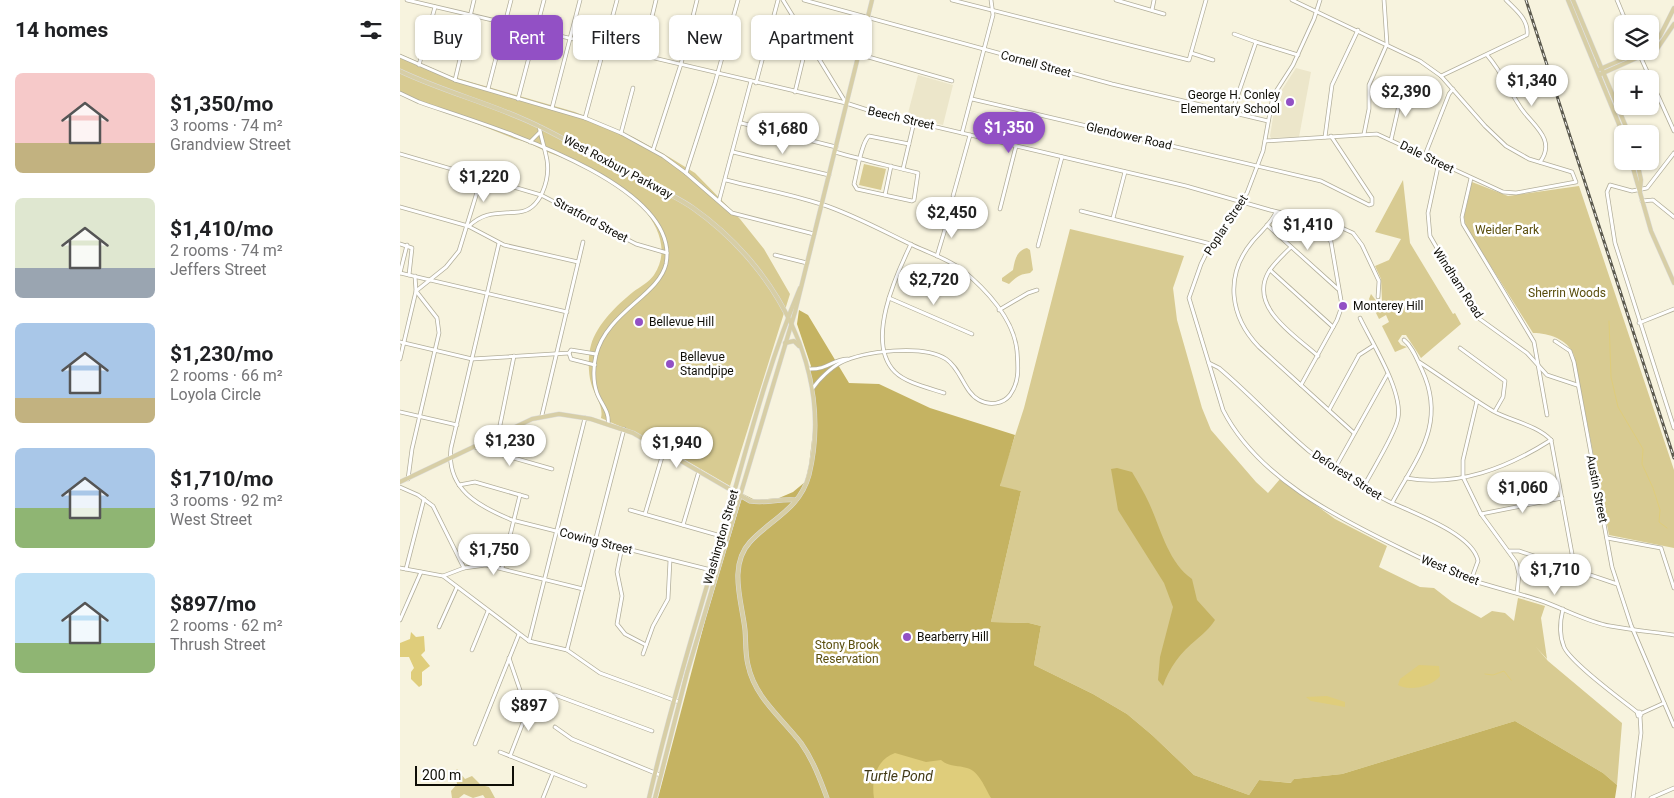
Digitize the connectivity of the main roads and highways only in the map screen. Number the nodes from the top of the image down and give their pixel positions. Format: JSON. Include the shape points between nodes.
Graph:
{"nodes":[{"id":1,"x":872,"y":0,"type":"edge"},
{"id":2,"x":1568,"y":0,"type":"edge"},
{"id":3,"x":1573,"y":0,"type":"edge"},
{"id":4,"x":1674,"y":8,"type":"edge"},
{"id":5,"x":1674,"y":24,"type":"edge"},
{"id":6,"x":1659,"y":37,"type":"edge"},
{"id":7,"x":1623,"y":60,"type":"edge"},
{"id":8,"x":400,"y":71,"type":"edge"},
{"id":9,"x":1600,"y":71,"type":"junction"},
{"id":10,"x":1620,"y":125,"type":"edge"},
{"id":11,"x":1625,"y":125,"type":"edge"},
{"id":12,"x":1634,"y":170,"type":"edge"},
{"id":13,"x":1639,"y":170,"type":"edge"},
{"id":14,"x":1640,"y":191,"type":"junction"},
{"id":15,"x":803,"y":279,"type":"junction"},
{"id":16,"x":1674,"y":283,"type":"edge"},
{"id":17,"x":788,"y":317,"type":"junction"},
{"id":18,"x":792,"y":323,"type":"junction"},
{"id":19,"x":785,"y":343,"type":"junction"},
{"id":20,"x":806,"y":362,"type":"junction"},
{"id":21,"x":400,"y":482,"type":"edge"},
{"id":22,"x":734,"y":491,"type":"junction"},
{"id":23,"x":740,"y":496,"type":"junction"},
{"id":24,"x":796,"y":500,"type":"junction"},
{"id":25,"x":649,"y":798,"type":"edge"},
{"id":26,"x":655,"y":798,"type":"edge"},
{"id":27,"x":827,"y":798,"type":"edge"}],
"edges":[{"from":1,"to":15,"type":"main road","name":"Washington Street"},
{"from":2,"to":9,"type":"main road"},
{"from":3,"to":9,"type":"main road"},
{"from":4,"to":6,"type":"main road"},
{"from":5,"to":9,"type":"main road","via":[[1657,49],[1642,58]]},
{"from":7,"to":9,"type":"main road"},
{"from":8,"to":17,"type":"main road","name":"West Roxbury Parkway","via":[[539,126],[678,199],[716,226],[753,264]]},
{"from":9,"to":10,"type":"main road"},
{"from":9,"to":11,"type":"main road"},
{"from":12,"to":14,"type":"main road"},
{"from":13,"to":14,"type":"main road"},
{"from":14,"to":16,"type":"main road","via":[[1656,243]]},
{"from":15,"to":17,"type":"main road","name":"Washington Street"},
{"from":15,"to":18,"type":"main road","name":"Washington Street"},
{"from":17,"to":18,"type":"main road","name":"West Roxbury Parkway"},
{"from":17,"to":22,"type":"main road","name":"Washington Street"},
{"from":18,"to":19,"type":"main road","name":"Washington Street"},
{"from":18,"to":20,"type":"main road","name":"West Roxbury Parkway"},
{"from":19,"to":20,"type":"main road","via":[[791,340],[797,343]]},
{"from":19,"to":23,"type":"main road","name":"Washington Street"},
{"from":20,"to":24,"type":"main road","via":[[813,388],[815,426],[808,477]]},
{"from":21,"to":22,"type":"main road","via":[[542,416],[558,414],[624,429]]},
{"from":22,"to":23,"type":"main road"},
{"from":22,"to":25,"type":"main road","name":"Washington Street"},
{"from":23,"to":24,"type":"main road","via":[[760,503]]},
{"from":23,"to":26,"type":"main road","name":"Washington Street"},
{"from":24,"to":27,"type":"main road","via":[[788,512],[743,551],[738,581],[752,681],[806,751]]}]}
